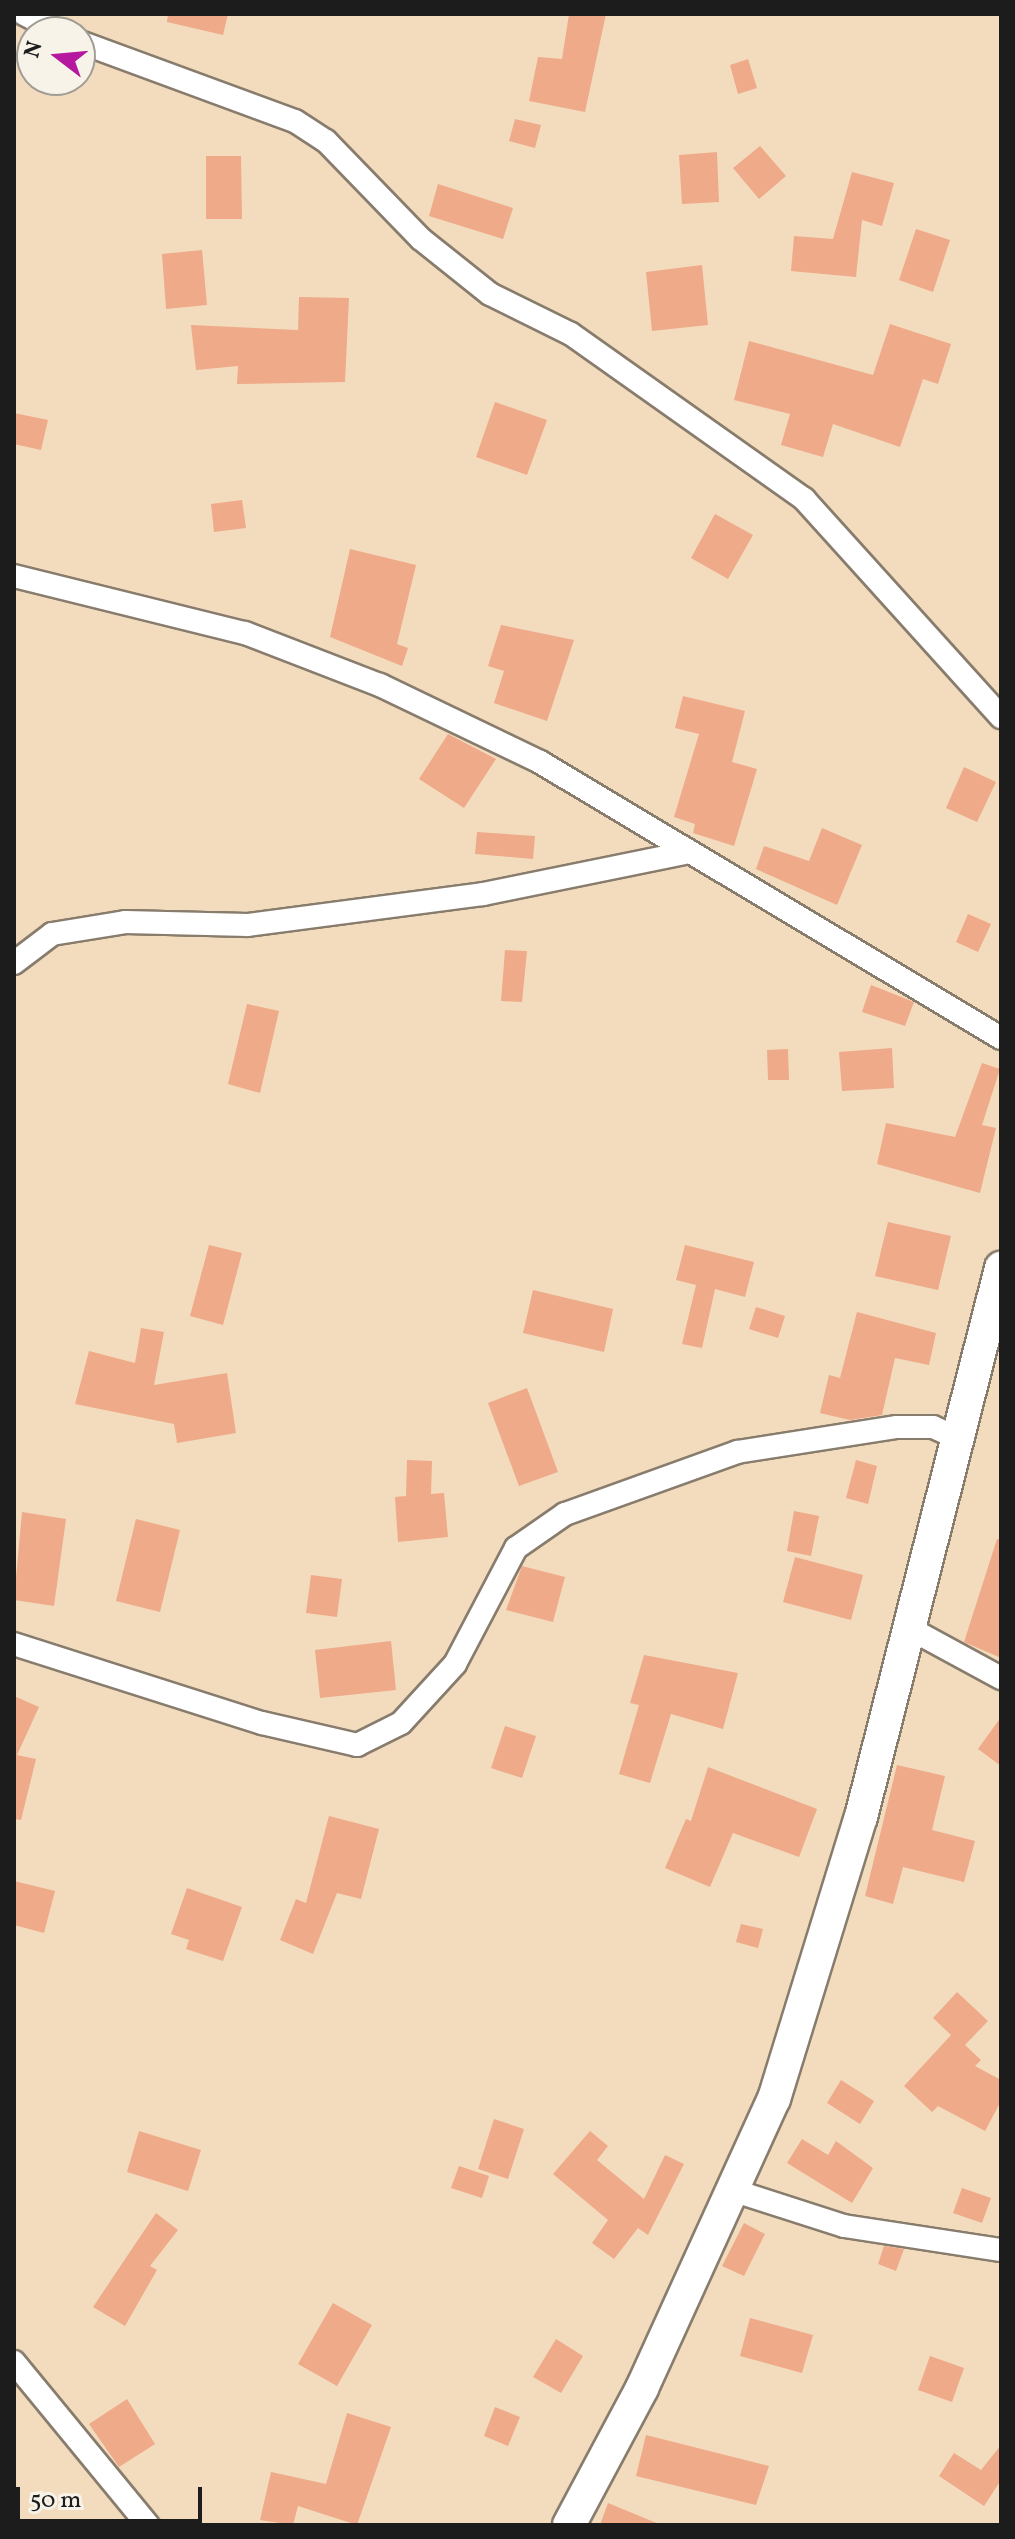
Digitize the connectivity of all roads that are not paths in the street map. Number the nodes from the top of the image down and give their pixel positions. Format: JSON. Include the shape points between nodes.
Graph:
{"nodes":[{"id":1,"x":96,"y":48,"type":"edge"},
{"id":2,"x":14,"y":576,"type":"edge"},
{"id":3,"x":1001,"y":717,"type":"edge"},
{"id":4,"x":689,"y":852,"type":"junction"},
{"id":5,"x":14,"y":963,"type":"edge"},
{"id":6,"x":1001,"y":1038,"type":"edge"},
{"id":7,"x":1001,"y":1268,"type":"edge"},
{"id":8,"x":953,"y":1436,"type":"junction"},
{"id":9,"x":907,"y":1627,"type":"junction"},
{"id":10,"x":14,"y":1644,"type":"edge"},
{"id":11,"x":1001,"y":1678,"type":"edge"},
{"id":12,"x":735,"y":2191,"type":"junction"},
{"id":13,"x":1001,"y":2250,"type":"edge"},
{"id":14,"x":14,"y":2362,"type":"edge"},
{"id":15,"x":148,"y":2525,"type":"edge"},
{"id":16,"x":569,"y":2525,"type":"edge"}],
"edges":[{"from":1,"to":3,"type":"street","via":[[295,121],[326,141],[421,239],[490,294],[571,334],[804,499]]},
{"from":2,"to":4,"type":"street","via":[[245,633],[380,685],[540,762]]},
{"from":4,"to":5,"type":"street","via":[[483,894],[248,925],[125,922],[52,934]]},
{"from":4,"to":6,"type":"street"},
{"from":7,"to":8,"type":"main road"},
{"from":8,"to":9,"type":"main road"},
{"from":8,"to":10,"type":"street","via":[[933,1427],[897,1427],[737,1452],[565,1514],[516,1548],[444,1676],[401,1723],[357,1745],[262,1723]]},
{"from":9,"to":11,"type":"street"},
{"from":9,"to":12,"type":"main road","via":[[861,1817],[774,2099]]},
{"from":12,"to":13,"type":"street","via":[[844,2226]]},
{"from":12,"to":16,"type":"main road"},
{"from":14,"to":15,"type":"street"}]}
